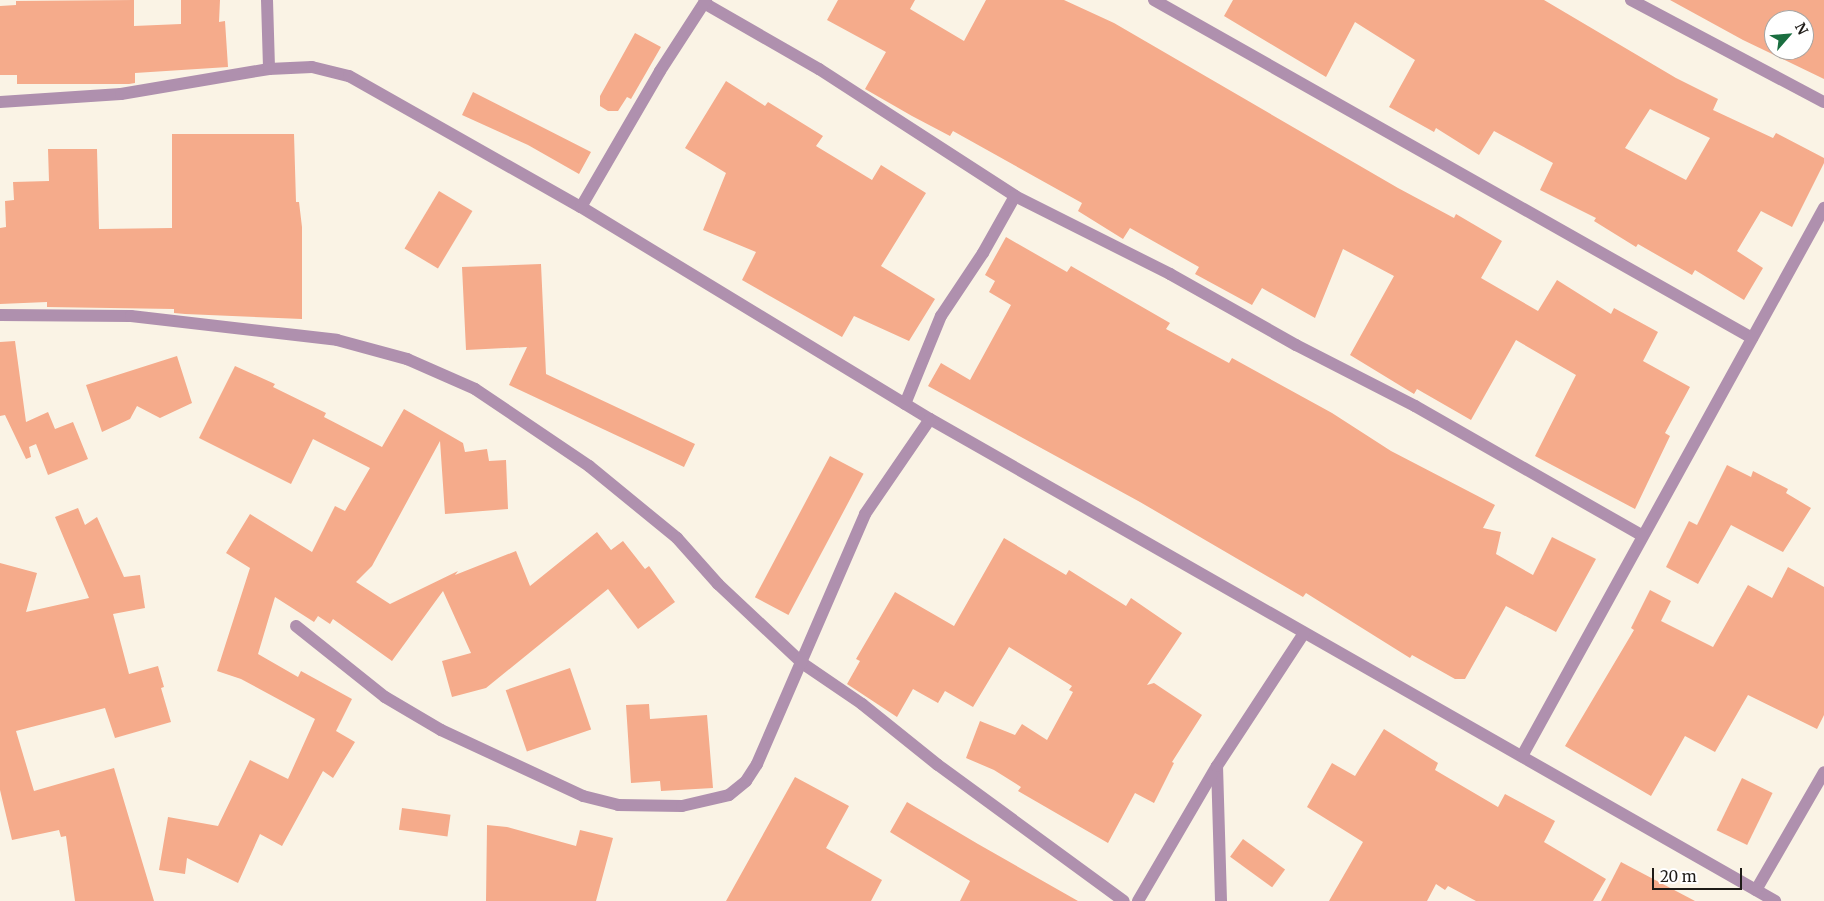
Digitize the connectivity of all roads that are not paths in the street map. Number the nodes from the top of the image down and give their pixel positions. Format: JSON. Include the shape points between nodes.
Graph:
{"nodes":[{"id":1,"x":267,"y":0,"type":"edge"},
{"id":2,"x":1154,"y":0,"type":"edge"},
{"id":3,"x":1631,"y":0,"type":"edge"},
{"id":4,"x":705,"y":2,"type":"edge"},
{"id":5,"x":269,"y":69,"type":"junction"},
{"id":6,"x":0,"y":102,"type":"edge"},
{"id":7,"x":1824,"y":102,"type":"edge"},
{"id":8,"x":1015,"y":196,"type":"junction"},
{"id":9,"x":581,"y":207,"type":"junction"},
{"id":10,"x":1824,"y":208,"type":"edge"},
{"id":11,"x":0,"y":315,"type":"edge"},
{"id":12,"x":1752,"y":338,"type":"junction"},
{"id":13,"x":905,"y":404,"type":"junction"},
{"id":14,"x":930,"y":419,"type":"junction"},
{"id":15,"x":1643,"y":536,"type":"junction"},
{"id":16,"x":296,"y":626,"type":"dead end"},
{"id":17,"x":1304,"y":633,"type":"junction"},
{"id":18,"x":802,"y":663,"type":"junction"},
{"id":19,"x":1522,"y":756,"type":"junction"},
{"id":20,"x":1217,"y":766,"type":"junction"},
{"id":21,"x":1824,"y":772,"type":"edge"},
{"id":22,"x":1756,"y":890,"type":"junction"},
{"id":23,"x":1124,"y":901,"type":"edge"},
{"id":24,"x":1138,"y":901,"type":"edge"},
{"id":25,"x":1221,"y":901,"type":"edge"},
{"id":26,"x":1775,"y":901,"type":"edge"}],
"edges":[{"from":1,"to":5,"type":"street"},
{"from":2,"to":12,"type":"street"},
{"from":3,"to":7,"type":"street"},
{"from":4,"to":8,"type":"street","via":[[819,69]]},
{"from":4,"to":9,"type":"street","via":[[660,71]]},
{"from":5,"to":6,"type":"street","via":[[121,94]]},
{"from":5,"to":9,"type":"street","via":[[312,67],[349,76]]},
{"from":8,"to":13,"type":"street","via":[[983,253],[941,316]]},
{"from":8,"to":15,"type":"street","via":[[1170,274],[1415,406]]},
{"from":9,"to":13,"type":"street"},
{"from":10,"to":12,"type":"street"},
{"from":11,"to":18,"type":"street","via":[[131,316],[328,339],[371,347],[442,372],[475,389],[548,436],[633,501],[677,538],[718,584]]},
{"from":12,"to":15,"type":"street"},
{"from":13,"to":14,"type":"street"},
{"from":14,"to":17,"type":"street"},
{"from":14,"to":18,"type":"street","via":[[866,514]]},
{"from":15,"to":19,"type":"street"},
{"from":16,"to":18,"type":"street","via":[[385,697],[441,730],[583,796],[618,805],[682,806],[729,795],[746,781],[757,764]]},
{"from":17,"to":19,"type":"street"},
{"from":17,"to":20,"type":"street"},
{"from":18,"to":23,"type":"street","via":[[862,704],[938,765]]},
{"from":19,"to":22,"type":"street"},
{"from":20,"to":24,"type":"street"},
{"from":20,"to":25,"type":"street"},
{"from":21,"to":22,"type":"street"},
{"from":22,"to":26,"type":"street"}]}
